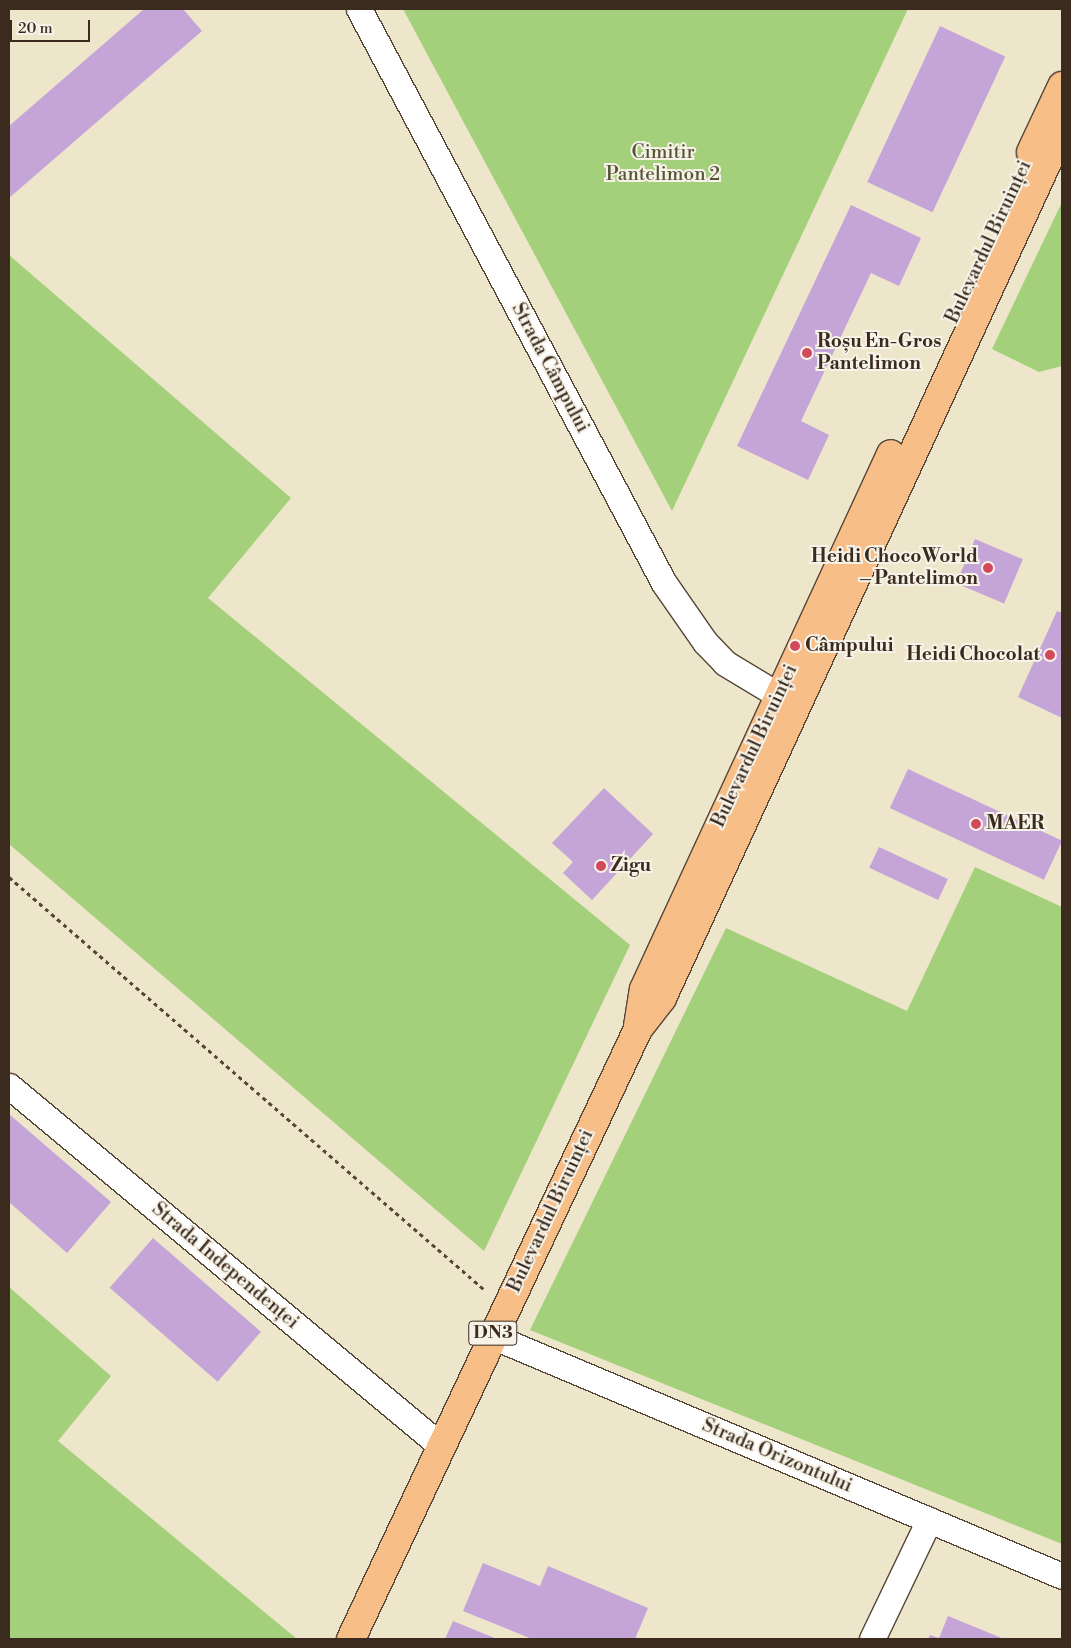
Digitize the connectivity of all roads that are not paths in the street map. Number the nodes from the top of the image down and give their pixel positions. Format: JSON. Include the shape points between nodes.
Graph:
{"nodes":[{"id":1,"x":359,"y":9,"type":"edge"},
{"id":2,"x":1062,"y":86,"type":"edge"},
{"id":3,"x":1062,"y":130,"type":"edge"},
{"id":4,"x":778,"y":695,"type":"junction"},
{"id":5,"x":638,"y":1029,"type":"junction"},
{"id":6,"x":9,"y":1086,"type":"edge"},
{"id":7,"x":492,"y":1336,"type":"junction"},
{"id":8,"x":441,"y":1446,"type":"junction"},
{"id":9,"x":929,"y":1520,"type":"junction"},
{"id":10,"x":1062,"y":1576,"type":"edge"},
{"id":11,"x":351,"y":1639,"type":"edge"},
{"id":12,"x":872,"y":1639,"type":"edge"}],
"edges":[{"from":1,"to":4,"type":"street","name":"Strada Câmpului","via":[[664,583],[705,642],[726,663]]},
{"from":2,"to":4,"type":"main road","name":"Bulevardul Biruinței","number":"DN3"},
{"from":3,"to":5,"type":"main road","name":"Bulevardul Biruinței","number":"DN3","via":[[662,998]]},
{"from":4,"to":5,"type":"main road","name":"Bulevardul Biruinței","number":"DN3","via":[[644,989]]},
{"from":5,"to":7,"type":"main road","name":"Bulevardul Biruinței","number":"DN3"},
{"from":6,"to":8,"type":"street","name":"Strada Independenței"},
{"from":7,"to":8,"type":"main road","name":"Bulevardul Biruinței","number":"DN3"},
{"from":7,"to":9,"type":"street","name":"Strada Orizontului"},
{"from":8,"to":11,"type":"main road","name":"Bulevardul Biruinței","number":"DN3"},
{"from":9,"to":10,"type":"street","name":"Strada Orizontului"},
{"from":9,"to":12,"type":"street"}]}
